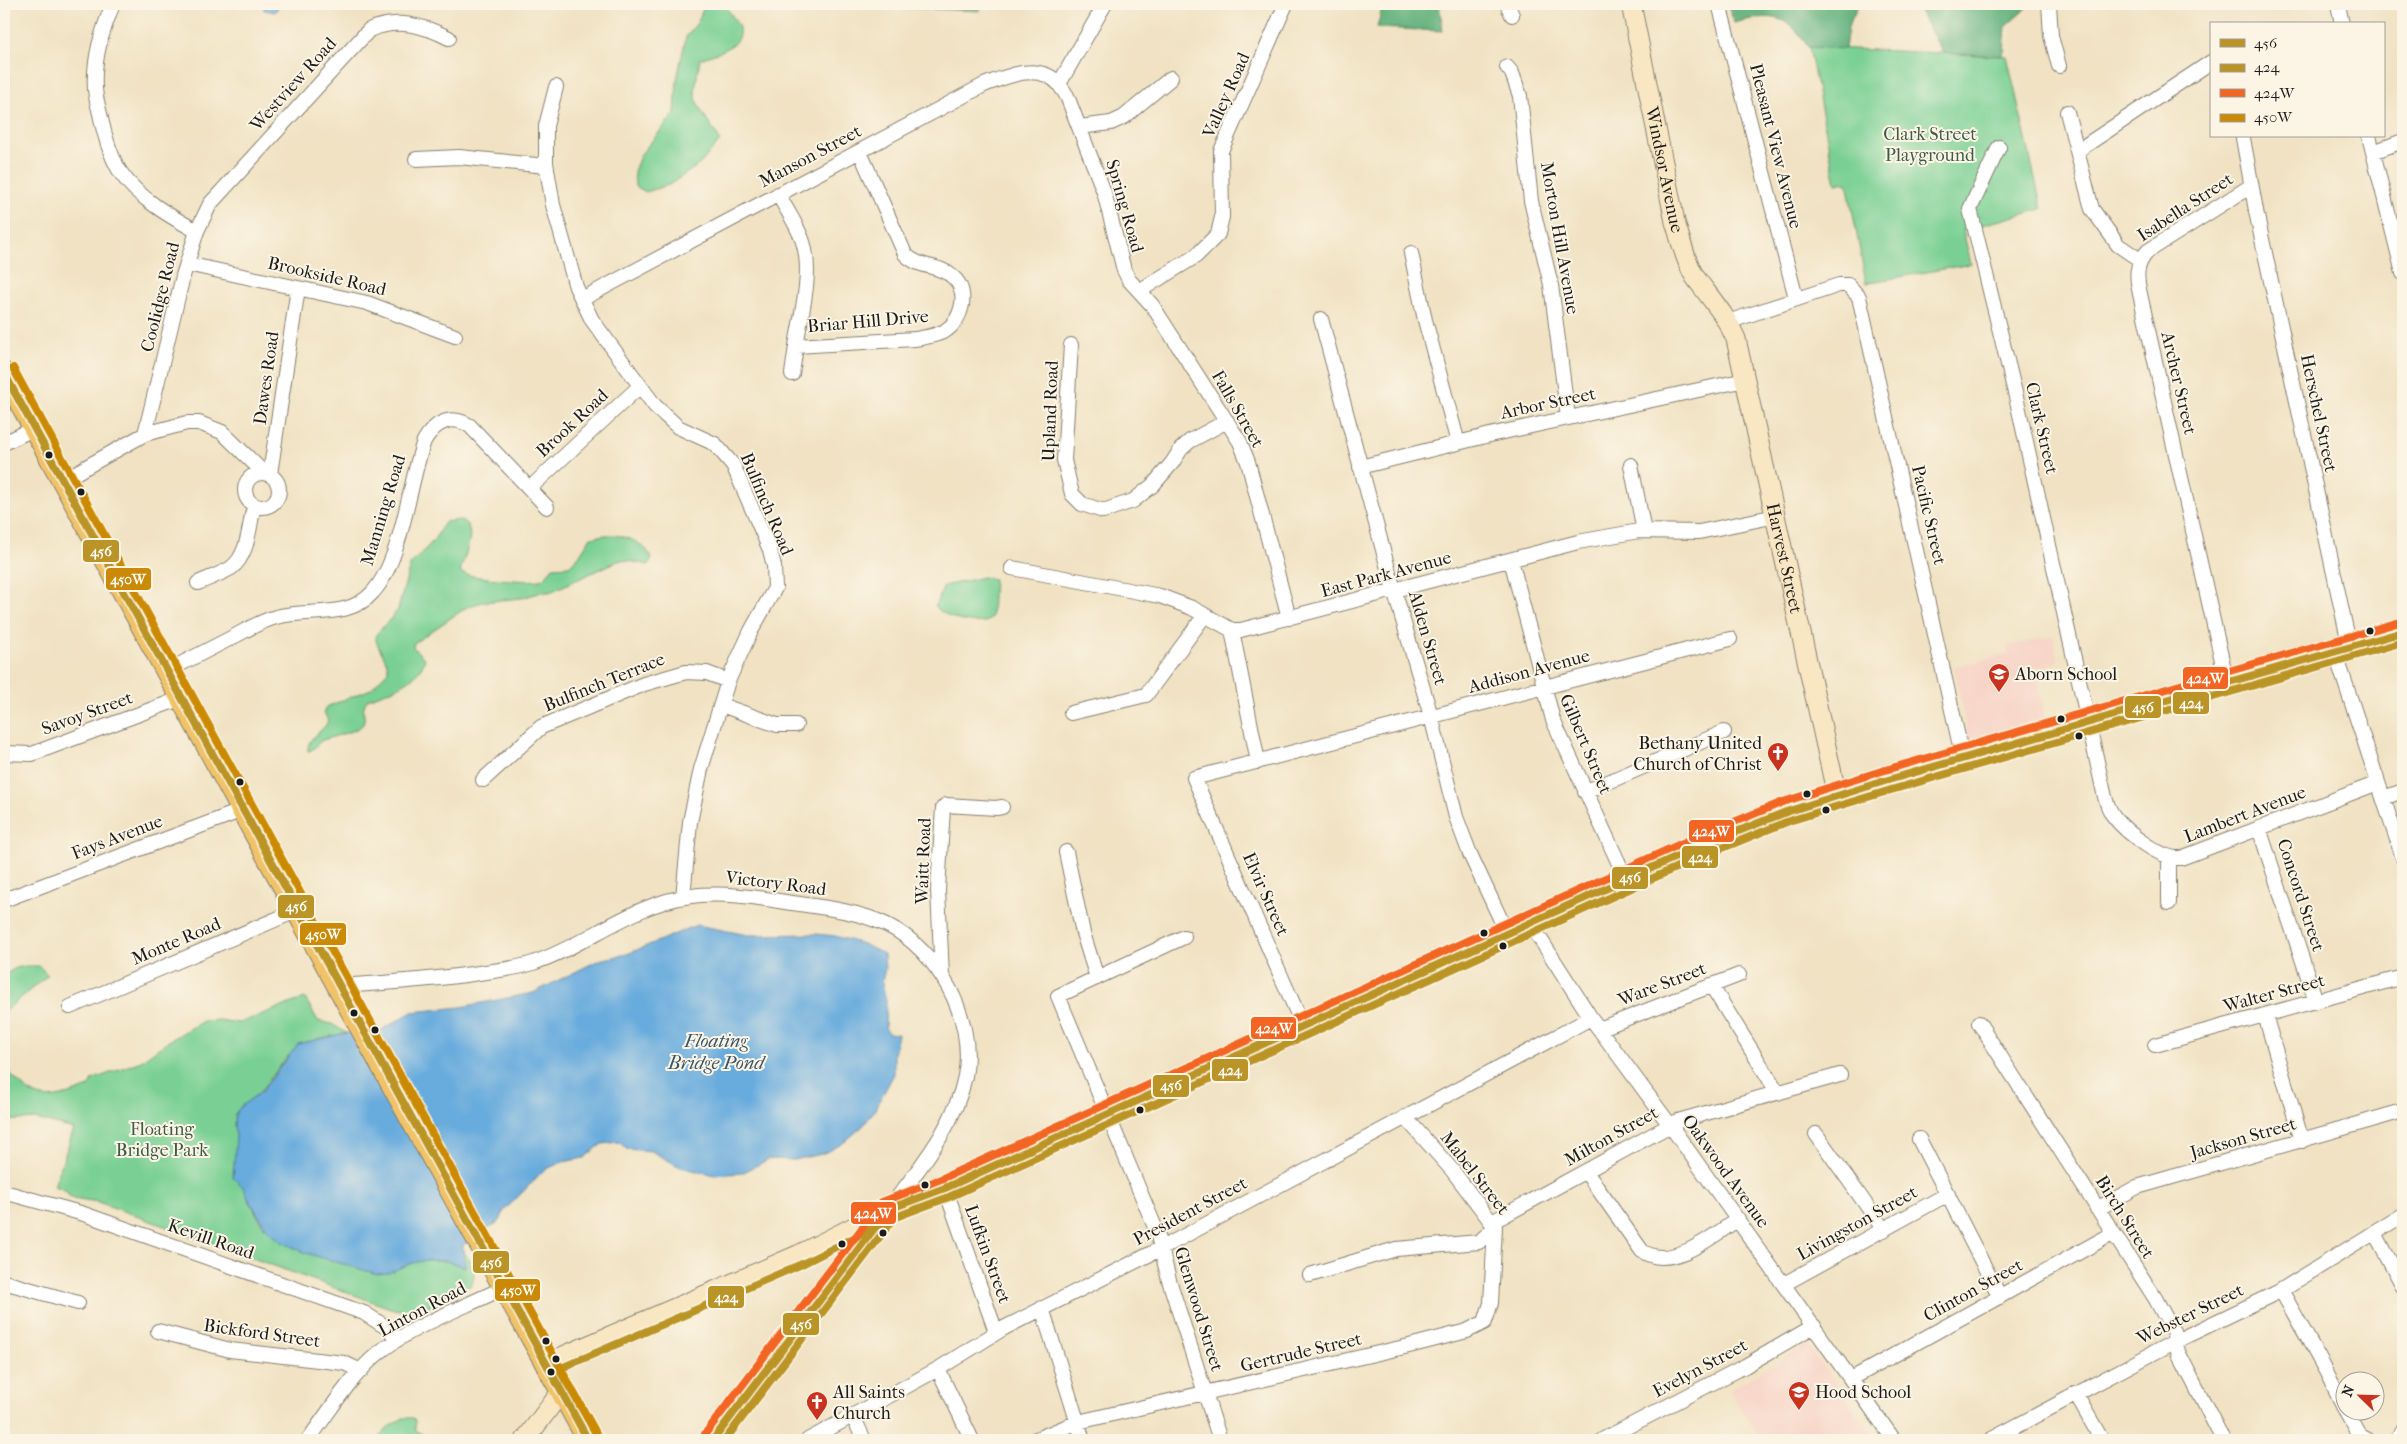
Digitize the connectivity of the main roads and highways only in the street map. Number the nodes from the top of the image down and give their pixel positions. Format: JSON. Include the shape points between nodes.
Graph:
{"nodes":[{"id":1,"x":1631,"y":4,"type":"edge"},
{"id":2,"x":1728,"y":322,"type":"joint"},
{"id":3,"x":4,"y":373,"type":"edge"},
{"id":4,"x":2403,"y":632,"type":"edge"},
{"id":5,"x":1837,"y":796,"type":"junction"},
{"id":6,"x":889,"y":1209,"type":"junction"},
{"id":7,"x":546,"y":1364,"type":"junction"},
{"id":8,"x":561,"y":1392,"type":"junction"},
{"id":9,"x":525,"y":1440,"type":"edge"},
{"id":10,"x":588,"y":1440,"type":"edge"},
{"id":11,"x":713,"y":1440,"type":"edge"}],
"edges":[{"from":1,"to":2,"type":"main road","name":"Windsor Avenue","via":[[1684,253],[1695,276]]},
{"from":2,"to":5,"type":"main road","name":"Harvest Street","via":[[1736,339]]},
{"from":3,"to":7,"type":"main road"},
{"from":4,"to":5,"type":"main road"},
{"from":5,"to":6,"type":"main road","via":[[1738,831],[1626,879],[945,1188]]},
{"from":6,"to":7,"type":"main road","via":[[798,1254]]},
{"from":6,"to":11,"type":"main road"},
{"from":7,"to":8,"type":"main road"},
{"from":8,"to":9,"type":"main road"},
{"from":8,"to":10,"type":"main road"}]}
